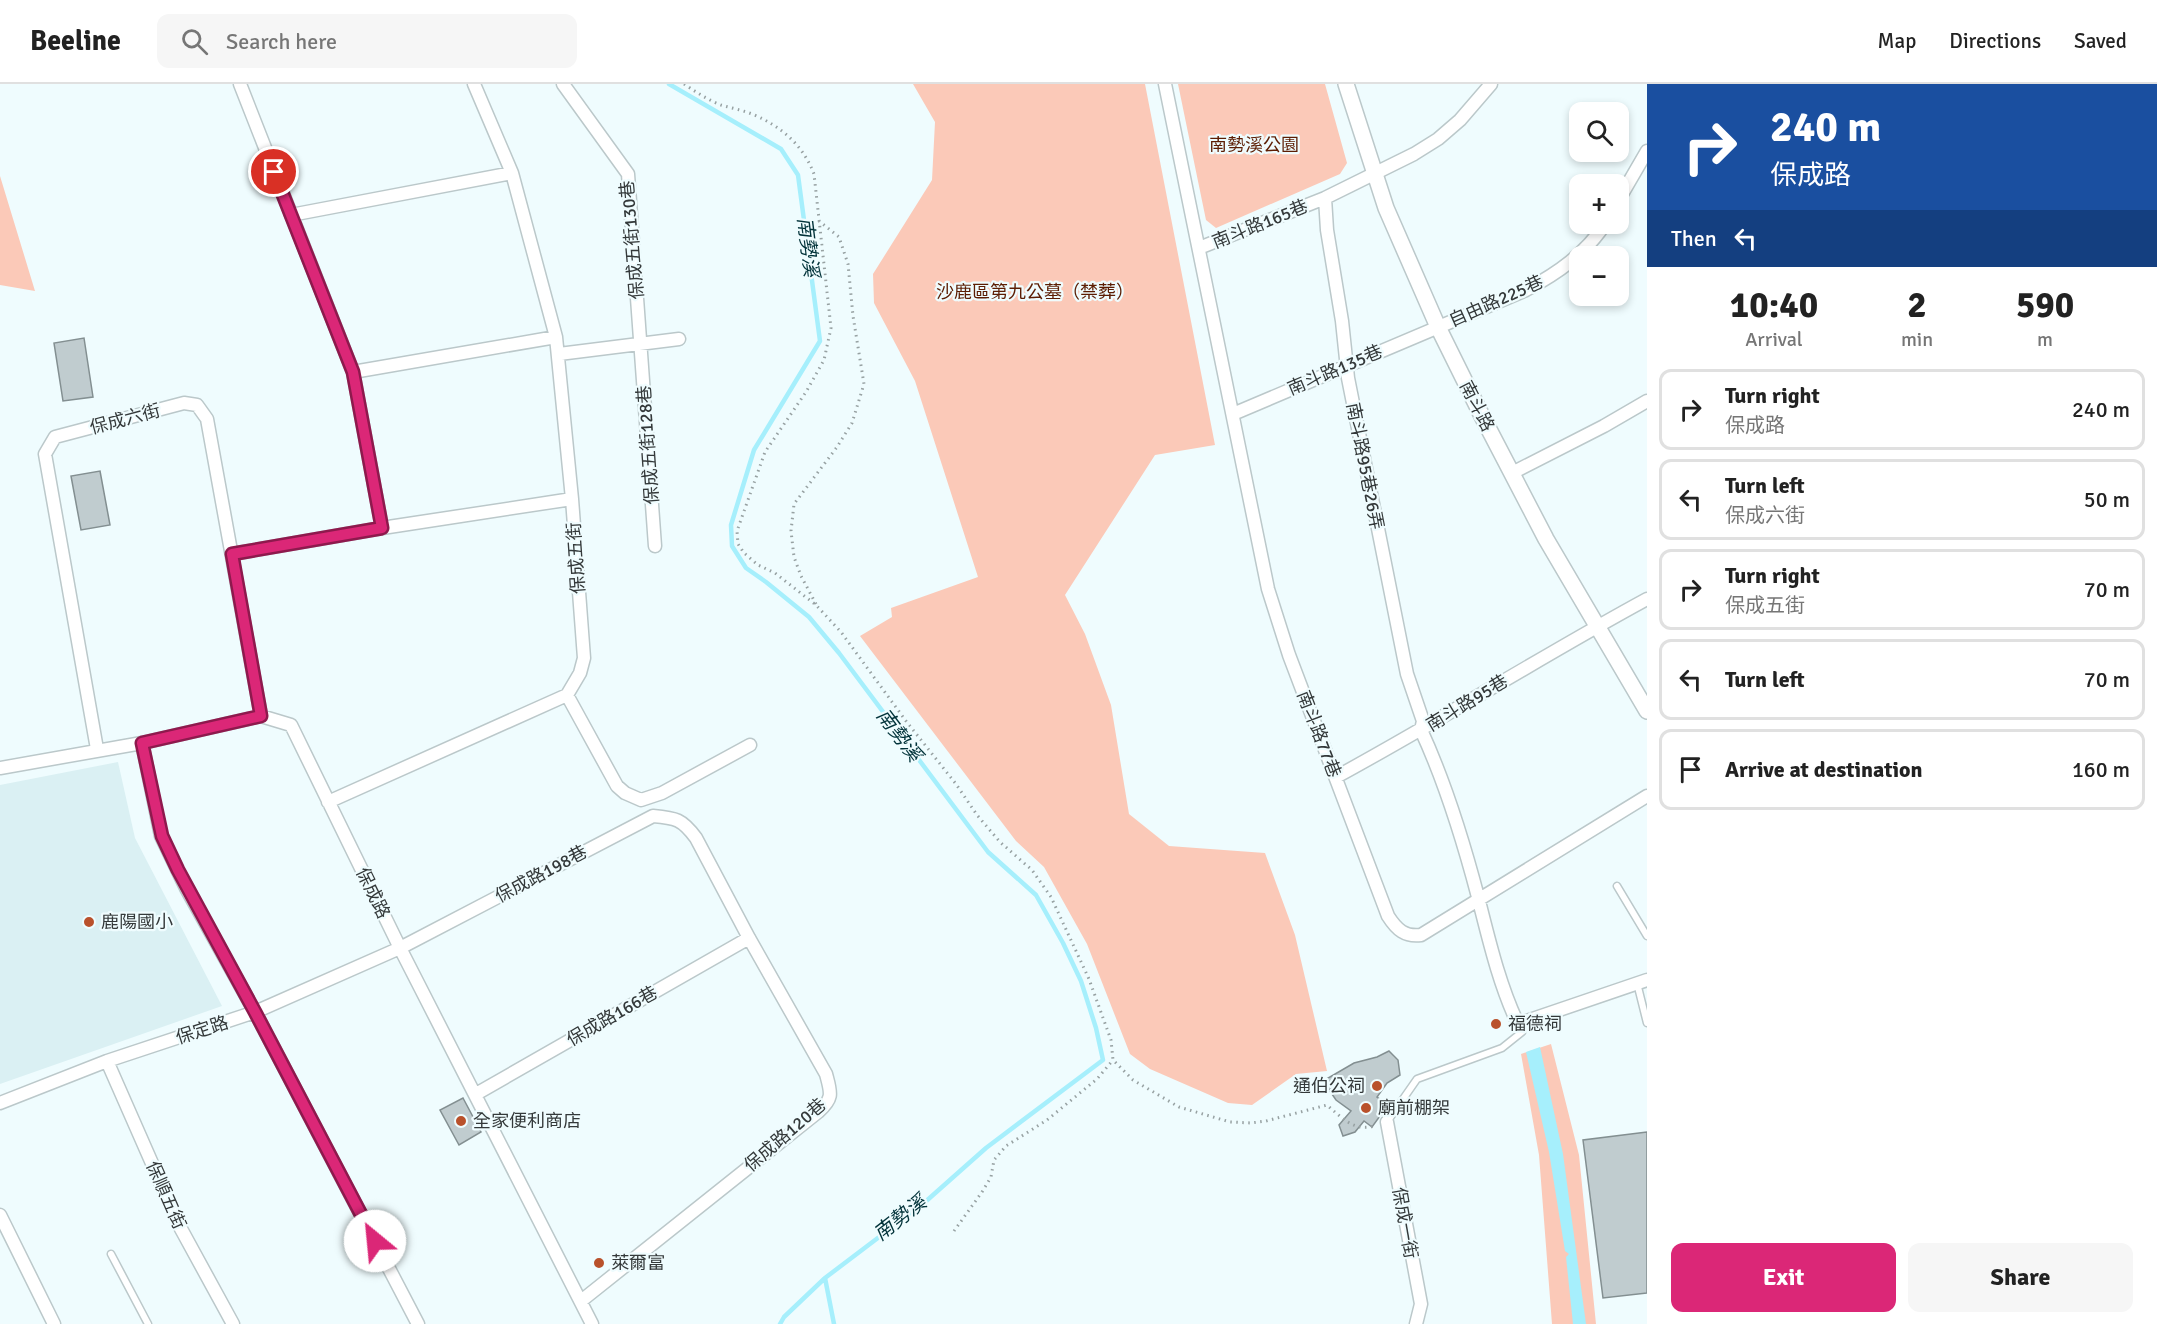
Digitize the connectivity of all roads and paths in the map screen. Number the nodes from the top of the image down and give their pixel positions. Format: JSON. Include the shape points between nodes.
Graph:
{"nodes":[{"id":1,"x":240,"y":84,"type":"edge"},
{"id":2,"x":474,"y":84,"type":"edge"},
{"id":3,"x":563,"y":84,"type":"edge"},
{"id":4,"x":684,"y":84,"type":"edge"},
{"id":5,"x":1165,"y":84,"type":"edge"},
{"id":6,"x":1346,"y":84,"type":"edge"},
{"id":7,"x":1491,"y":84,"type":"edge"},
{"id":8,"x":1647,"y":151,"type":"edge"},
{"id":9,"x":512,"y":174,"type":"junction"},
{"id":10,"x":1374,"y":175,"type":"junction"},
{"id":11,"x":1629,"y":182,"type":"edge"},
{"id":12,"x":1325,"y":198,"type":"junction"},
{"id":13,"x":291,"y":215,"type":"junction"},
{"id":14,"x":819,"y":221,"type":"junction"},
{"id":15,"x":1598,"y":234,"type":"edge"},
{"id":16,"x":1199,"y":248,"type":"junction"},
{"id":17,"x":1438,"y":327,"type":"junction"},
{"id":18,"x":556,"y":337,"type":"junction"},
{"id":19,"x":679,"y":339,"type":"dead end"},
{"id":20,"x":640,"y":343,"type":"junction"},
{"id":21,"x":559,"y":354,"type":"junction"},
{"id":22,"x":1346,"y":366,"type":"junction"},
{"id":23,"x":353,"y":372,"type":"junction"},
{"id":24,"x":1647,"y":401,"type":"edge"},
{"id":25,"x":1233,"y":414,"type":"junction"},
{"id":26,"x":1512,"y":473,"type":"junction"},
{"id":27,"x":572,"y":499,"type":"junction"},
{"id":28,"x":382,"y":528,"type":"junction"},
{"id":29,"x":655,"y":546,"type":"dead end"},
{"id":30,"x":232,"y":554,"type":"junction"},
{"id":31,"x":1647,"y":599,"type":"edge"},
{"id":32,"x":816,"y":605,"type":"junction"},
{"id":33,"x":1596,"y":627,"type":"junction"},
{"id":34,"x":567,"y":695,"type":"junction"},
{"id":35,"x":1647,"y":711,"type":"edge"},
{"id":36,"x":261,"y":716,"type":"junction"},
{"id":37,"x":1421,"y":730,"type":"junction"},
{"id":38,"x":142,"y":743,"type":"junction"},
{"id":39,"x":750,"y":746,"type":"dead end"},
{"id":40,"x":97,"y":750,"type":"junction"},
{"id":41,"x":0,"y":768,"type":"edge"},
{"id":42,"x":1336,"y":777,"type":"junction"},
{"id":43,"x":1647,"y":795,"type":"edge"},
{"id":44,"x":328,"y":802,"type":"junction"},
{"id":45,"x":685,"y":823,"type":"joint"},
{"id":46,"x":1617,"y":886,"type":"dead end"},
{"id":47,"x":1478,"y":899,"type":"junction"},
{"id":48,"x":1647,"y":936,"type":"edge"},
{"id":49,"x":748,"y":938,"type":"junction"},
{"id":50,"x":400,"y":948,"type":"junction"},
{"id":51,"x":1642,"y":982,"type":"edge"},
{"id":52,"x":255,"y":1012,"type":"junction"},
{"id":53,"x":1647,"y":1023,"type":"edge"},
{"id":54,"x":1518,"y":1024,"type":"junction"},
{"id":55,"x":1113,"y":1060,"type":"junction"},
{"id":56,"x":107,"y":1061,"type":"junction"},
{"id":57,"x":476,"y":1094,"type":"junction"},
{"id":58,"x":0,"y":1103,"type":"edge"},
{"id":59,"x":1386,"y":1122,"type":"junction"},
{"id":60,"x":0,"y":1215,"type":"edge"},
{"id":61,"x":954,"y":1231,"type":"dead end"},
{"id":62,"x":111,"y":1254,"type":"dead end"},
{"id":63,"x":581,"y":1301,"type":"junction"},
{"id":64,"x":54,"y":1324,"type":"edge"},
{"id":65,"x":148,"y":1324,"type":"edge"},
{"id":66,"x":234,"y":1324,"type":"edge"},
{"id":67,"x":418,"y":1324,"type":"edge"},
{"id":68,"x":592,"y":1324,"type":"edge"},
{"id":69,"x":1416,"y":1324,"type":"edge"}],
"edges":[{"from":1,"to":13,"type":"street"},
{"from":2,"to":9,"type":"street"},
{"from":3,"to":20,"type":"street","name":"保成五街130巷","via":[[628,174]]},
{"from":4,"to":14,"type":"path","via":[[719,104],[753,114],[794,140],[814,174]]},
{"from":5,"to":16,"type":"street","name":"南斗路165巷"},
{"from":6,"to":10,"type":"street","name":"南斗路"},
{"from":7,"to":10,"type":"street","name":"南斗路165巷","via":[[1474,106],[1438,139]]},
{"from":8,"to":11,"type":"street"},
{"from":9,"to":13,"type":"street"},
{"from":9,"to":18,"type":"street"},
{"from":10,"to":12,"type":"street","name":"南斗路165巷"},
{"from":10,"to":17,"type":"street","name":"南斗路"},
{"from":12,"to":16,"type":"street","name":"南斗路165巷"},
{"from":12,"to":22,"type":"street","name":"南斗路95巷26弄"},
{"from":13,"to":23,"type":"street"},
{"from":14,"to":32,"type":"path","via":[[839,237],[848,264],[864,384],[852,423],[794,504],[794,557]]},
{"from":14,"to":32,"type":"path","via":[[831,328],[824,360],[765,452],[737,531],[744,553]]},
{"from":15,"to":17,"type":"street","name":"自由路225巷","via":[[1587,248],[1543,281]]},
{"from":16,"to":25,"type":"street","name":"南斗路77巷"},
{"from":17,"to":22,"type":"street","name":"南斗路135巷"},
{"from":17,"to":26,"type":"street","name":"南斗路"},
{"from":18,"to":21,"type":"street"},
{"from":18,"to":23,"type":"street"},
{"from":19,"to":20,"type":"street"},
{"from":20,"to":21,"type":"street"},
{"from":20,"to":29,"type":"street","name":"保成五街128巷"},
{"from":21,"to":27,"type":"street"},
{"from":22,"to":25,"type":"street","name":"南斗路135巷"},
{"from":22,"to":37,"type":"street","name":"南斗路95巷26弄","via":[[1407,674],[1423,721]]},
{"from":23,"to":28,"type":"street"},
{"from":24,"to":26,"type":"street"},
{"from":25,"to":42,"type":"street","name":"南斗路77巷","via":[[1268,589]]},
{"from":26,"to":33,"type":"street","name":"南斗路"},
{"from":27,"to":28,"type":"street","name":"保成五街"},
{"from":27,"to":34,"type":"street","name":"保成五街","via":[[584,658]]},
{"from":28,"to":30,"type":"street","name":"保成五街"},
{"from":30,"to":36,"type":"street","name":"保成六街"},
{"from":30,"to":40,"type":"street","name":"保成六街","via":[[207,419],[197,405],[184,403],[55,437],[45,454]]},
{"from":31,"to":33,"type":"street","name":"南斗路95巷"},
{"from":32,"to":55,"type":"path","via":[[841,632],[977,815],[999,842],[1032,870],[1051,897],[1089,979],[1111,1040]]},
{"from":33,"to":35,"type":"street","name":"南斗路"},
{"from":33,"to":37,"type":"street","name":"南斗路95巷"},
{"from":34,"to":39,"type":"street","via":[[617,786],[641,800],[662,793]]},
{"from":34,"to":44,"type":"street"},
{"from":36,"to":38,"type":"street","name":"保成路"},
{"from":36,"to":44,"type":"street","name":"保成路","via":[[291,725]]},
{"from":37,"to":42,"type":"street","name":"南斗路95巷"},
{"from":37,"to":47,"type":"street","name":"南斗路95巷26弄","via":[[1445,787]]},
{"from":38,"to":40,"type":"street","name":"保成路"},
{"from":38,"to":52,"type":"street","via":[[162,836],[186,888]]},
{"from":40,"to":41,"type":"street","name":"保成路"},
{"from":42,"to":47,"type":"street","name":"南斗路77巷","via":[[1394,926],[1411,936],[1421,935]]},
{"from":43,"to":47,"type":"street","name":"南斗路77巷"},
{"from":44,"to":50,"type":"street","name":"保成路"},
{"from":45,"to":49,"type":"street","name":"保成路120巷"},
{"from":45,"to":50,"type":"street","name":"保成路198巷","via":[[673,817],[653,816]]},
{"from":46,"to":48,"type":"lane"},
{"from":47,"to":54,"type":"street","name":"南斗路95巷26弄","via":[[1493,958]]},
{"from":49,"to":57,"type":"street","name":"保成路166巷"},
{"from":49,"to":63,"type":"street","name":"保成路120巷","via":[[826,1074],[831,1095],[827,1104]]},
{"from":50,"to":52,"type":"street","name":"保定路"},
{"from":50,"to":57,"type":"street","name":"保成路"},
{"from":51,"to":53,"type":"lane"},
{"from":51,"to":54,"type":"street"},
{"from":52,"to":56,"type":"street","name":"保定路"},
{"from":52,"to":67,"type":"street"},
{"from":54,"to":59,"type":"lane","via":[[1522,1032],[1502,1048],[1417,1079]]},
{"from":55,"to":59,"type":"path","via":[[1133,1080],[1179,1107],[1230,1122],[1266,1121],[1327,1105],[1355,1127]]},
{"from":55,"to":61,"type":"path","via":[[1097,1079],[1047,1120],[1006,1146],[994,1160],[991,1177]]},
{"from":56,"to":58,"type":"street","name":"保定路"},
{"from":56,"to":66,"type":"street","name":"保順五街","via":[[180,1227]]},
{"from":57,"to":63,"type":"street","name":"保成路"},
{"from":59,"to":69,"type":"street","name":"保成一街","via":[[1421,1304]]},
{"from":60,"to":64,"type":"street"},
{"from":62,"to":65,"type":"lane"},
{"from":63,"to":68,"type":"street","name":"保成路"}]}
